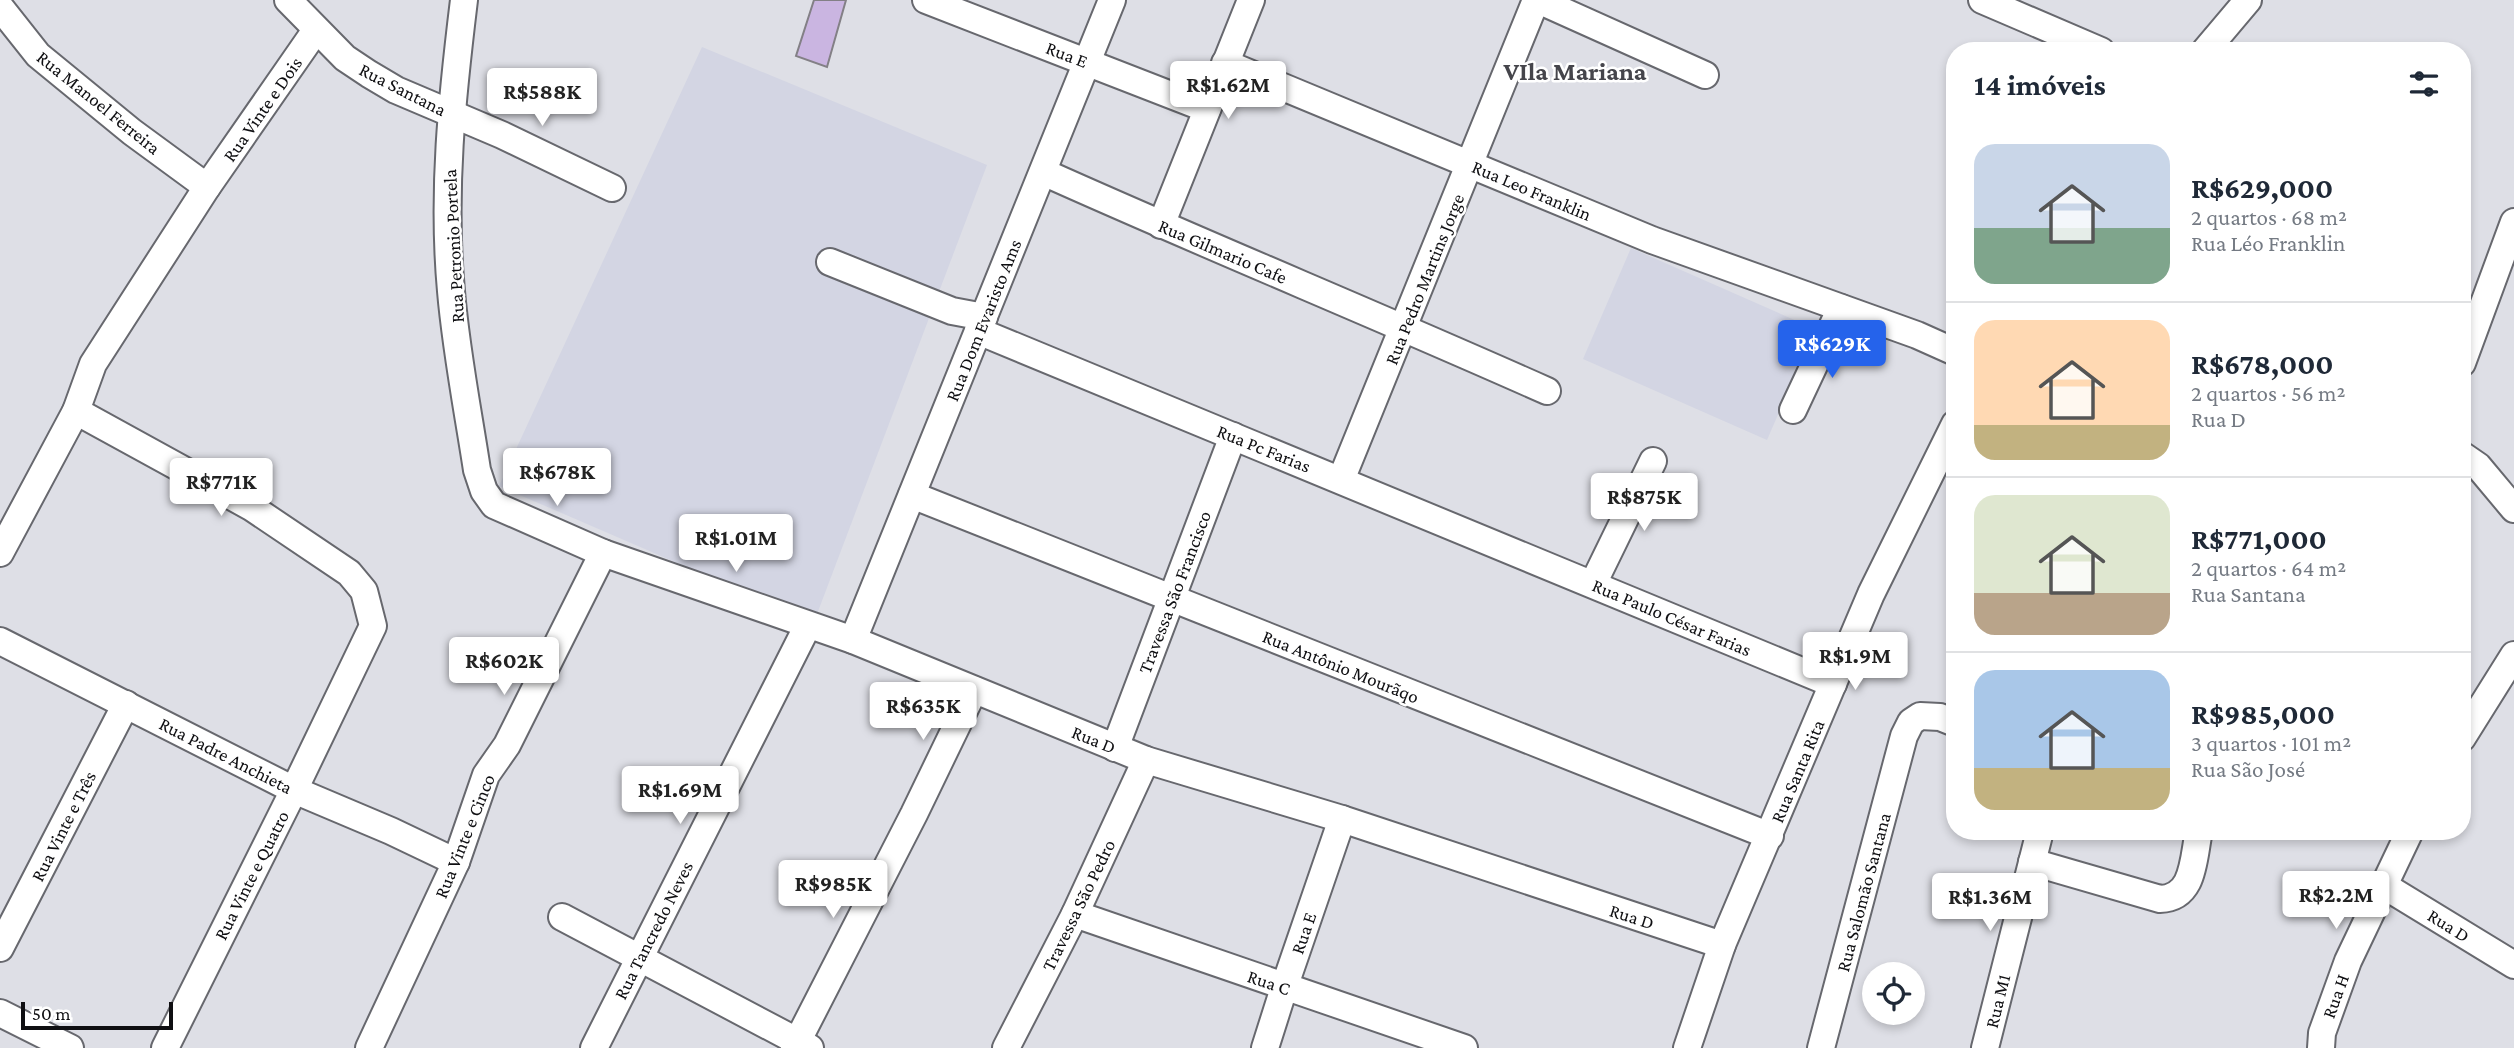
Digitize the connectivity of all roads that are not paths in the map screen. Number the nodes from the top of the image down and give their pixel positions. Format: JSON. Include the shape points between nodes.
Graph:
{"nodes":[{"id":1,"x":288,"y":0,"type":"edge"},
{"id":2,"x":464,"y":0,"type":"edge"},
{"id":3,"x":926,"y":0,"type":"edge"},
{"id":4,"x":1112,"y":0,"type":"edge"},
{"id":5,"x":1251,"y":0,"type":"edge"},
{"id":6,"x":1537,"y":0,"type":"edge"},
{"id":7,"x":1982,"y":0,"type":"edge"},
{"id":8,"x":2248,"y":0,"type":"edge"},
{"id":9,"x":0,"y":7,"type":"edge"},
{"id":10,"x":316,"y":30,"type":"junction"},
{"id":11,"x":2080,"y":42,"type":"edge"},
{"id":12,"x":2219,"y":42,"type":"edge"},
{"id":13,"x":1087,"y":62,"type":"junction"},
{"id":14,"x":1225,"y":64,"type":"junction"},
{"id":15,"x":1705,"y":75,"type":"dead end"},
{"id":16,"x":1207,"y":109,"type":"junction"},
{"id":17,"x":450,"y":113,"type":"junction"},
{"id":18,"x":1470,"y":163,"type":"junction"},
{"id":19,"x":1043,"y":172,"type":"junction"},
{"id":20,"x":207,"y":187,"type":"junction"},
{"id":21,"x":612,"y":188,"type":"dead end"},
{"id":22,"x":1161,"y":225,"type":"junction"},
{"id":23,"x":2513,"y":232,"type":"edge"},
{"id":24,"x":830,"y":262,"type":"dead end"},
{"id":25,"x":1841,"y":308,"type":"junction"},
{"id":26,"x":981,"y":324,"type":"junction"},
{"id":27,"x":1405,"y":327,"type":"junction"},
{"id":28,"x":2471,"y":340,"type":"edge"},
{"id":29,"x":1946,"y":349,"type":"edge"},
{"id":30,"x":1547,"y":391,"type":"dead end"},
{"id":31,"x":1793,"y":410,"type":"dead end"},
{"id":32,"x":76,"y":411,"type":"junction"},
{"id":33,"x":1233,"y":436,"type":"junction"},
{"id":34,"x":1946,"y":442,"type":"edge"},
{"id":35,"x":1653,"y":461,"type":"dead end"},
{"id":36,"x":2471,"y":461,"type":"edge"},
{"id":37,"x":1341,"y":480,"type":"junction"},
{"id":38,"x":484,"y":491,"type":"joint"},
{"id":39,"x":912,"y":495,"type":"junction"},
{"id":40,"x":2514,"y":509,"type":"edge"},
{"id":41,"x":0,"y":553,"type":"edge"},
{"id":42,"x":603,"y":553,"type":"junction"},
{"id":43,"x":1550,"y":566,"type":"joint"},
{"id":44,"x":1593,"y":583,"type":"junction"},
{"id":45,"x":1171,"y":598,"type":"junction"},
{"id":46,"x":808,"y":625,"type":"junction"},
{"id":47,"x":853,"y":640,"type":"junction"},
{"id":48,"x":0,"y":641,"type":"edge"},
{"id":49,"x":2509,"y":671,"type":"edge"},
{"id":50,"x":1833,"y":684,"type":"junction"},
{"id":51,"x":974,"y":690,"type":"junction"},
{"id":52,"x":125,"y":704,"type":"junction"},
{"id":53,"x":1946,"y":719,"type":"edge"},
{"id":54,"x":2471,"y":725,"type":"edge"},
{"id":55,"x":1115,"y":748,"type":"junction"},
{"id":56,"x":1146,"y":760,"type":"junction"},
{"id":57,"x":294,"y":790,"type":"junction"},
{"id":58,"x":1342,"y":819,"type":"junction"},
{"id":59,"x":1770,"y":836,"type":"junction"},
{"id":60,"x":2038,"y":840,"type":"edge"},
{"id":61,"x":2197,"y":840,"type":"edge"},
{"id":62,"x":2406,"y":840,"type":"edge"},
{"id":63,"x":2032,"y":862,"type":"junction"},
{"id":64,"x":456,"y":863,"type":"junction"},
{"id":65,"x":2383,"y":885,"type":"junction"},
{"id":66,"x":1075,"y":914,"type":"junction"},
{"id":67,"x":562,"y":917,"type":"dead end"},
{"id":68,"x":1722,"y":945,"type":"junction"},
{"id":69,"x":0,"y":948,"type":"edge"},
{"id":70,"x":639,"y":959,"type":"junction"},
{"id":71,"x":2514,"y":965,"type":"edge"},
{"id":72,"x":1284,"y":988,"type":"junction"},
{"id":73,"x":0,"y":1013,"type":"edge"},
{"id":74,"x":801,"y":1046,"type":"edge"},
{"id":75,"x":1990,"y":1047,"type":"edge"},
{"id":76,"x":70,"y":1048,"type":"edge"},
{"id":77,"x":165,"y":1048,"type":"edge"},
{"id":78,"x":369,"y":1048,"type":"edge"},
{"id":79,"x":594,"y":1048,"type":"edge"},
{"id":80,"x":1006,"y":1048,"type":"edge"},
{"id":81,"x":1265,"y":1048,"type":"edge"},
{"id":82,"x":1464,"y":1048,"type":"edge"},
{"id":83,"x":1688,"y":1048,"type":"edge"},
{"id":84,"x":1821,"y":1048,"type":"edge"},
{"id":85,"x":2320,"y":1048,"type":"edge"}],
"edges":[{"from":1,"to":10,"type":"street","name":"Rua Santana"},
{"from":2,"to":17,"type":"street","name":"Rua Petronio Portela"},
{"from":3,"to":13,"type":"street","name":"Rua E"},
{"from":4,"to":13,"type":"street","name":"Rua Dom Evaristo Ams"},
{"from":5,"to":14,"type":"street"},
{"from":6,"to":15,"type":"street"},
{"from":6,"to":18,"type":"street","name":"Rua Pedro Martins Jorge"},
{"from":7,"to":11,"type":"street"},
{"from":8,"to":12,"type":"street"},
{"from":9,"to":20,"type":"street","name":"Rua Manoel Ferreira","via":[[38,55]]},
{"from":10,"to":17,"type":"street","name":"Rua Santana","via":[[369,74]]},
{"from":10,"to":20,"type":"street","name":"Rua Vinte e Dois"},
{"from":13,"to":16,"type":"street","name":"Rua E"},
{"from":13,"to":19,"type":"street","name":"Rua Dom Evaristo Ams"},
{"from":14,"to":16,"type":"street"},
{"from":14,"to":18,"type":"street","name":"Rua Leo Franklin"},
{"from":16,"to":22,"type":"street"},
{"from":17,"to":21,"type":"street","name":"Rua Santana"},
{"from":17,"to":38,"type":"street","name":"Rua Petronio Portela","via":[[451,291]]},
{"from":18,"to":25,"type":"street","name":"Rua Leo Franklin","via":[[1653,240]]},
{"from":18,"to":27,"type":"street","name":"Rua Pedro Martins Jorge"},
{"from":19,"to":22,"type":"street","name":"Rua Gilmario Cafe"},
{"from":19,"to":26,"type":"street","name":"Rua Dom Evaristo Ams"},
{"from":20,"to":32,"type":"street","name":"Rua Vinte e Dois","via":[[93,364]]},
{"from":22,"to":27,"type":"street","name":"Rua Gilmario Cafe"},
{"from":23,"to":28,"type":"street"},
{"from":24,"to":26,"type":"street","name":"Rua Pc Farias"},
{"from":25,"to":29,"type":"street","name":"Rua Leo Franklin"},
{"from":25,"to":31,"type":"street"},
{"from":26,"to":33,"type":"street","name":"Rua Pc Farias"},
{"from":26,"to":39,"type":"street","name":"Rua Dom Evaristo Ams"},
{"from":27,"to":30,"type":"street","name":"Rua Gilmario Cafe"},
{"from":27,"to":37,"type":"street","name":"Rua Pedro Martins Jorge"},
{"from":32,"to":41,"type":"street"},
{"from":32,"to":57,"type":"street","name":"Rua Vinte e Quatro","via":[[251,507],[349,573],[364,592],[373,626]]},
{"from":33,"to":37,"type":"street","name":"Rua Pc Farias"},
{"from":33,"to":45,"type":"street","name":"Travessa São Francisco"},
{"from":34,"to":50,"type":"street","name":"Rua Santa Rita","via":[[1871,594]]},
{"from":35,"to":44,"type":"street"},
{"from":36,"to":40,"type":"street"},
{"from":37,"to":43,"type":"street","name":"Rua Pc Farias"},
{"from":38,"to":42,"type":"street","name":"Rua D","via":[[499,508]]},
{"from":39,"to":45,"type":"street","name":"Rua Antônio Mourãqo"},
{"from":39,"to":47,"type":"street","name":"Rua Dom Evaristo Ams"},
{"from":42,"to":46,"type":"street","name":"Rua D"},
{"from":42,"to":64,"type":"street","name":"Rua Vinte e Cinco","via":[[507,745],[485,775]]},
{"from":43,"to":44,"type":"street","name":"Rua Paulo César Farias"},
{"from":44,"to":50,"type":"street","name":"Rua Paulo César Farias"},
{"from":45,"to":55,"type":"street","name":"Travessa São Francisco"},
{"from":45,"to":59,"type":"street","name":"Rua Antônio Mourãqo"},
{"from":46,"to":47,"type":"street","name":"Rua D"},
{"from":46,"to":70,"type":"street","name":"Rua Tancredo Neves"},
{"from":47,"to":51,"type":"street","name":"Rua D"},
{"from":48,"to":52,"type":"street","name":"Rua Padre Anchieta"},
{"from":49,"to":54,"type":"street"},
{"from":50,"to":59,"type":"street","name":"Rua Santa Rita"},
{"from":51,"to":55,"type":"street","name":"Rua D"},
{"from":51,"to":74,"type":"street"},
{"from":52,"to":57,"type":"street","name":"Rua Padre Anchieta"},
{"from":52,"to":69,"type":"street","name":"Rua Vinte e Três"},
{"from":53,"to":84,"type":"street","name":"Rua Salomão Santana","via":[[1920,716],[1904,736]]},
{"from":55,"to":56,"type":"street","name":"Rua D"},
{"from":56,"to":58,"type":"street","name":"Rua D"},
{"from":56,"to":66,"type":"street","name":"Travessa São Pedro"},
{"from":57,"to":64,"type":"street","name":"Rua Padre Anchieta"},
{"from":57,"to":77,"type":"street","name":"Rua Vinte e Quatro"},
{"from":58,"to":68,"type":"street","name":"Rua D"},
{"from":58,"to":72,"type":"street","name":"Rua E"},
{"from":59,"to":68,"type":"street","name":"Rua Santa Rita"},
{"from":60,"to":63,"type":"street","name":"Rua M1"},
{"from":61,"to":63,"type":"street","via":[[2188,885],[2175,897],[2160,899]]},
{"from":62,"to":65,"type":"street","name":"Rua H"},
{"from":63,"to":75,"type":"street","name":"Rua M1"},
{"from":64,"to":78,"type":"street","name":"Rua Vinte e Cinco"},
{"from":65,"to":71,"type":"street","name":"Rua D"},
{"from":65,"to":85,"type":"street","name":"Rua H","via":[[2348,961]]},
{"from":66,"to":72,"type":"street","name":"Rua C"},
{"from":66,"to":80,"type":"street","name":"Travessa São Pedro"},
{"from":67,"to":70,"type":"street"},
{"from":68,"to":83,"type":"street","name":"Rua Santa Rita"},
{"from":70,"to":74,"type":"street"},
{"from":70,"to":79,"type":"street","name":"Rua Tancredo Neves"},
{"from":72,"to":81,"type":"street","name":"Rua E"},
{"from":72,"to":82,"type":"street","name":"Rua C"},
{"from":73,"to":76,"type":"street"}]}
